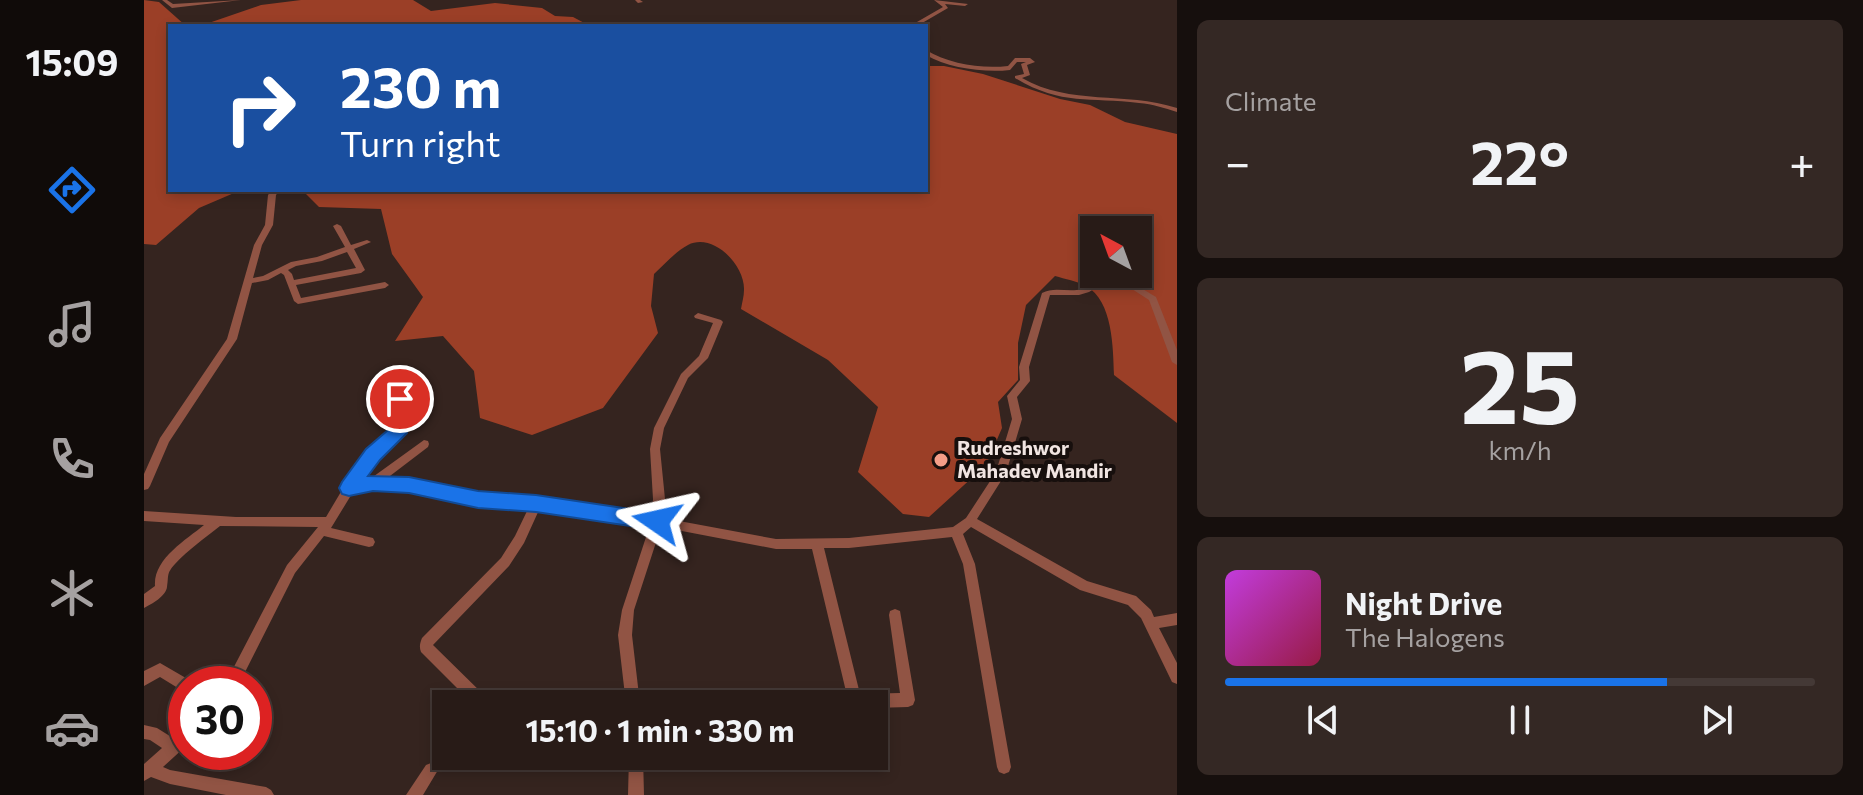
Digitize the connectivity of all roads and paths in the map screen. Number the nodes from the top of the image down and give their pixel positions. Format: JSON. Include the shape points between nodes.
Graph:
{"nodes":[{"id":1,"x":164,"y":0,"type":"edge"},
{"id":2,"x":239,"y":0,"type":"edge"},
{"id":3,"x":935,"y":1,"type":"edge"},
{"id":4,"x":965,"y":4,"type":"dead end"},
{"id":5,"x":916,"y":24,"type":"edge"},
{"id":6,"x":928,"y":54,"type":"edge"},
{"id":7,"x":1177,"y":110,"type":"edge"},
{"id":8,"x":274,"y":192,"type":"edge"},
{"id":9,"x":337,"y":226,"type":"dead end"},
{"id":10,"x":367,"y":242,"type":"dead end"},
{"id":11,"x":349,"y":248,"type":"junction"},
{"id":12,"x":281,"y":269,"type":"junction"},
{"id":13,"x":249,"y":281,"type":"junction"},
{"id":14,"x":291,"y":283,"type":"junction"},
{"id":15,"x":385,"y":285,"type":"dead end"},
{"id":16,"x":698,"y":316,"type":"dead end"},
{"id":17,"x":1177,"y":362,"type":"edge"},
{"id":18,"x":394,"y":389,"type":"dead end"},
{"id":19,"x":424,"y":444,"type":"dead end"},
{"id":20,"x":373,"y":483,"type":"junction"},
{"id":21,"x":144,"y":486,"type":"edge"},
{"id":22,"x":349,"y":488,"type":"junction"},
{"id":23,"x":536,"y":503,"type":"junction"},
{"id":24,"x":144,"y":516,"type":"edge"},
{"id":25,"x":217,"y":521,"type":"junction"},
{"id":26,"x":657,"y":521,"type":"junction"},
{"id":27,"x":970,"y":521,"type":"junction"},
{"id":28,"x":326,"y":526,"type":"junction"},
{"id":29,"x":956,"y":532,"type":"junction"},
{"id":30,"x":369,"y":542,"type":"dead end"},
{"id":31,"x":817,"y":544,"type":"junction"},
{"id":32,"x":144,"y":602,"type":"edge"},
{"id":33,"x":895,"y":615,"type":"dead end"},
{"id":34,"x":1177,"y":619,"type":"edge"},
{"id":35,"x":1150,"y":623,"type":"junction"},
{"id":36,"x":241,"y":666,"type":"edge"},
{"id":37,"x":168,"y":674,"type":"edge"},
{"id":38,"x":1177,"y":677,"type":"edge"},
{"id":39,"x":144,"y":679,"type":"edge"},
{"id":40,"x":469,"y":690,"type":"edge"},
{"id":41,"x":631,"y":690,"type":"edge"},
{"id":42,"x":144,"y":732,"type":"edge"},
{"id":43,"x":168,"y":744,"type":"edge"},
{"id":44,"x":168,"y":753,"type":"edge"},
{"id":45,"x":1004,"y":767,"type":"dead end"},
{"id":46,"x":431,"y":770,"type":"dead end"},
{"id":47,"x":636,"y":770,"type":"edge"},
{"id":48,"x":147,"y":771,"type":"edge"},
{"id":49,"x":266,"y":795,"type":"edge"},
{"id":50,"x":414,"y":795,"type":"edge"},
{"id":51,"x":636,"y":795,"type":"edge"}],
"edges":[{"from":1,"to":2,"type":"street","via":[[172,6]]},
{"from":3,"to":4,"type":"street"},
{"from":3,"to":5,"type":"street","via":[[946,7]]},
{"from":6,"to":7,"type":"street","via":[[935,60],[996,70],[1010,68],[1015,60],[1030,60],[1024,64],[1027,75],[1017,77],[1045,91],[1076,99],[1161,103]]},
{"from":8,"to":13,"type":"street"},
{"from":9,"to":11,"type":"street"},
{"from":10,"to":11,"type":"street"},
{"from":11,"to":12,"type":"street"},
{"from":11,"to":14,"type":"street","via":[[361,270]]},
{"from":12,"to":13,"type":"street"},
{"from":12,"to":14,"type":"street"},
{"from":13,"to":21,"type":"street","via":[[228,349],[208,370],[164,441]]},
{"from":14,"to":15,"type":"street","via":[[298,301]]},
{"from":16,"to":26,"type":"street","via":[[718,322],[703,358],[684,376],[660,425],[655,449]]},
{"from":17,"to":27,"type":"street","via":[[1153,299],[1145,291],[1103,280],[1084,291],[1046,293],[1024,367],[1025,381],[1012,396],[1017,419],[1010,446],[1001,473]]},
{"from":18,"to":22,"type":"street","via":[[400,399],[397,433],[373,454]]},
{"from":19,"to":20,"type":"street"},
{"from":20,"to":22,"type":"street"},
{"from":20,"to":23,"type":"street"},
{"from":22,"to":28,"type":"street"},
{"from":23,"to":26,"type":"street"},
{"from":23,"to":40,"type":"street","via":[[505,562],[427,642],[426,648]]},
{"from":24,"to":25,"type":"street"},
{"from":25,"to":28,"type":"street"},
{"from":25,"to":32,"type":"street","via":[[170,561],[160,576],[161,588]]},
{"from":26,"to":31,"type":"street","via":[[776,544]]},
{"from":26,"to":41,"type":"street","via":[[628,610],[625,635]]},
{"from":27,"to":29,"type":"street"},
{"from":27,"to":35,"type":"street","via":[[1084,586],[1132,600]]},
{"from":28,"to":30,"type":"street"},
{"from":28,"to":36,"type":"street","via":[[291,569]]},
{"from":29,"to":31,"type":"street"},
{"from":29,"to":45,"type":"street","via":[[969,564]]},
{"from":31,"to":33,"type":"street","via":[[855,701],[908,700]]},
{"from":34,"to":35,"type":"street"},
{"from":35,"to":38,"type":"street"},
{"from":37,"to":39,"type":"street","via":[[160,669]]},
{"from":42,"to":43,"type":"street"},
{"from":44,"to":48,"type":"street"},
{"from":46,"to":50,"type":"street"},
{"from":47,"to":51,"type":"street"},
{"from":48,"to":49,"type":"street"}]}
